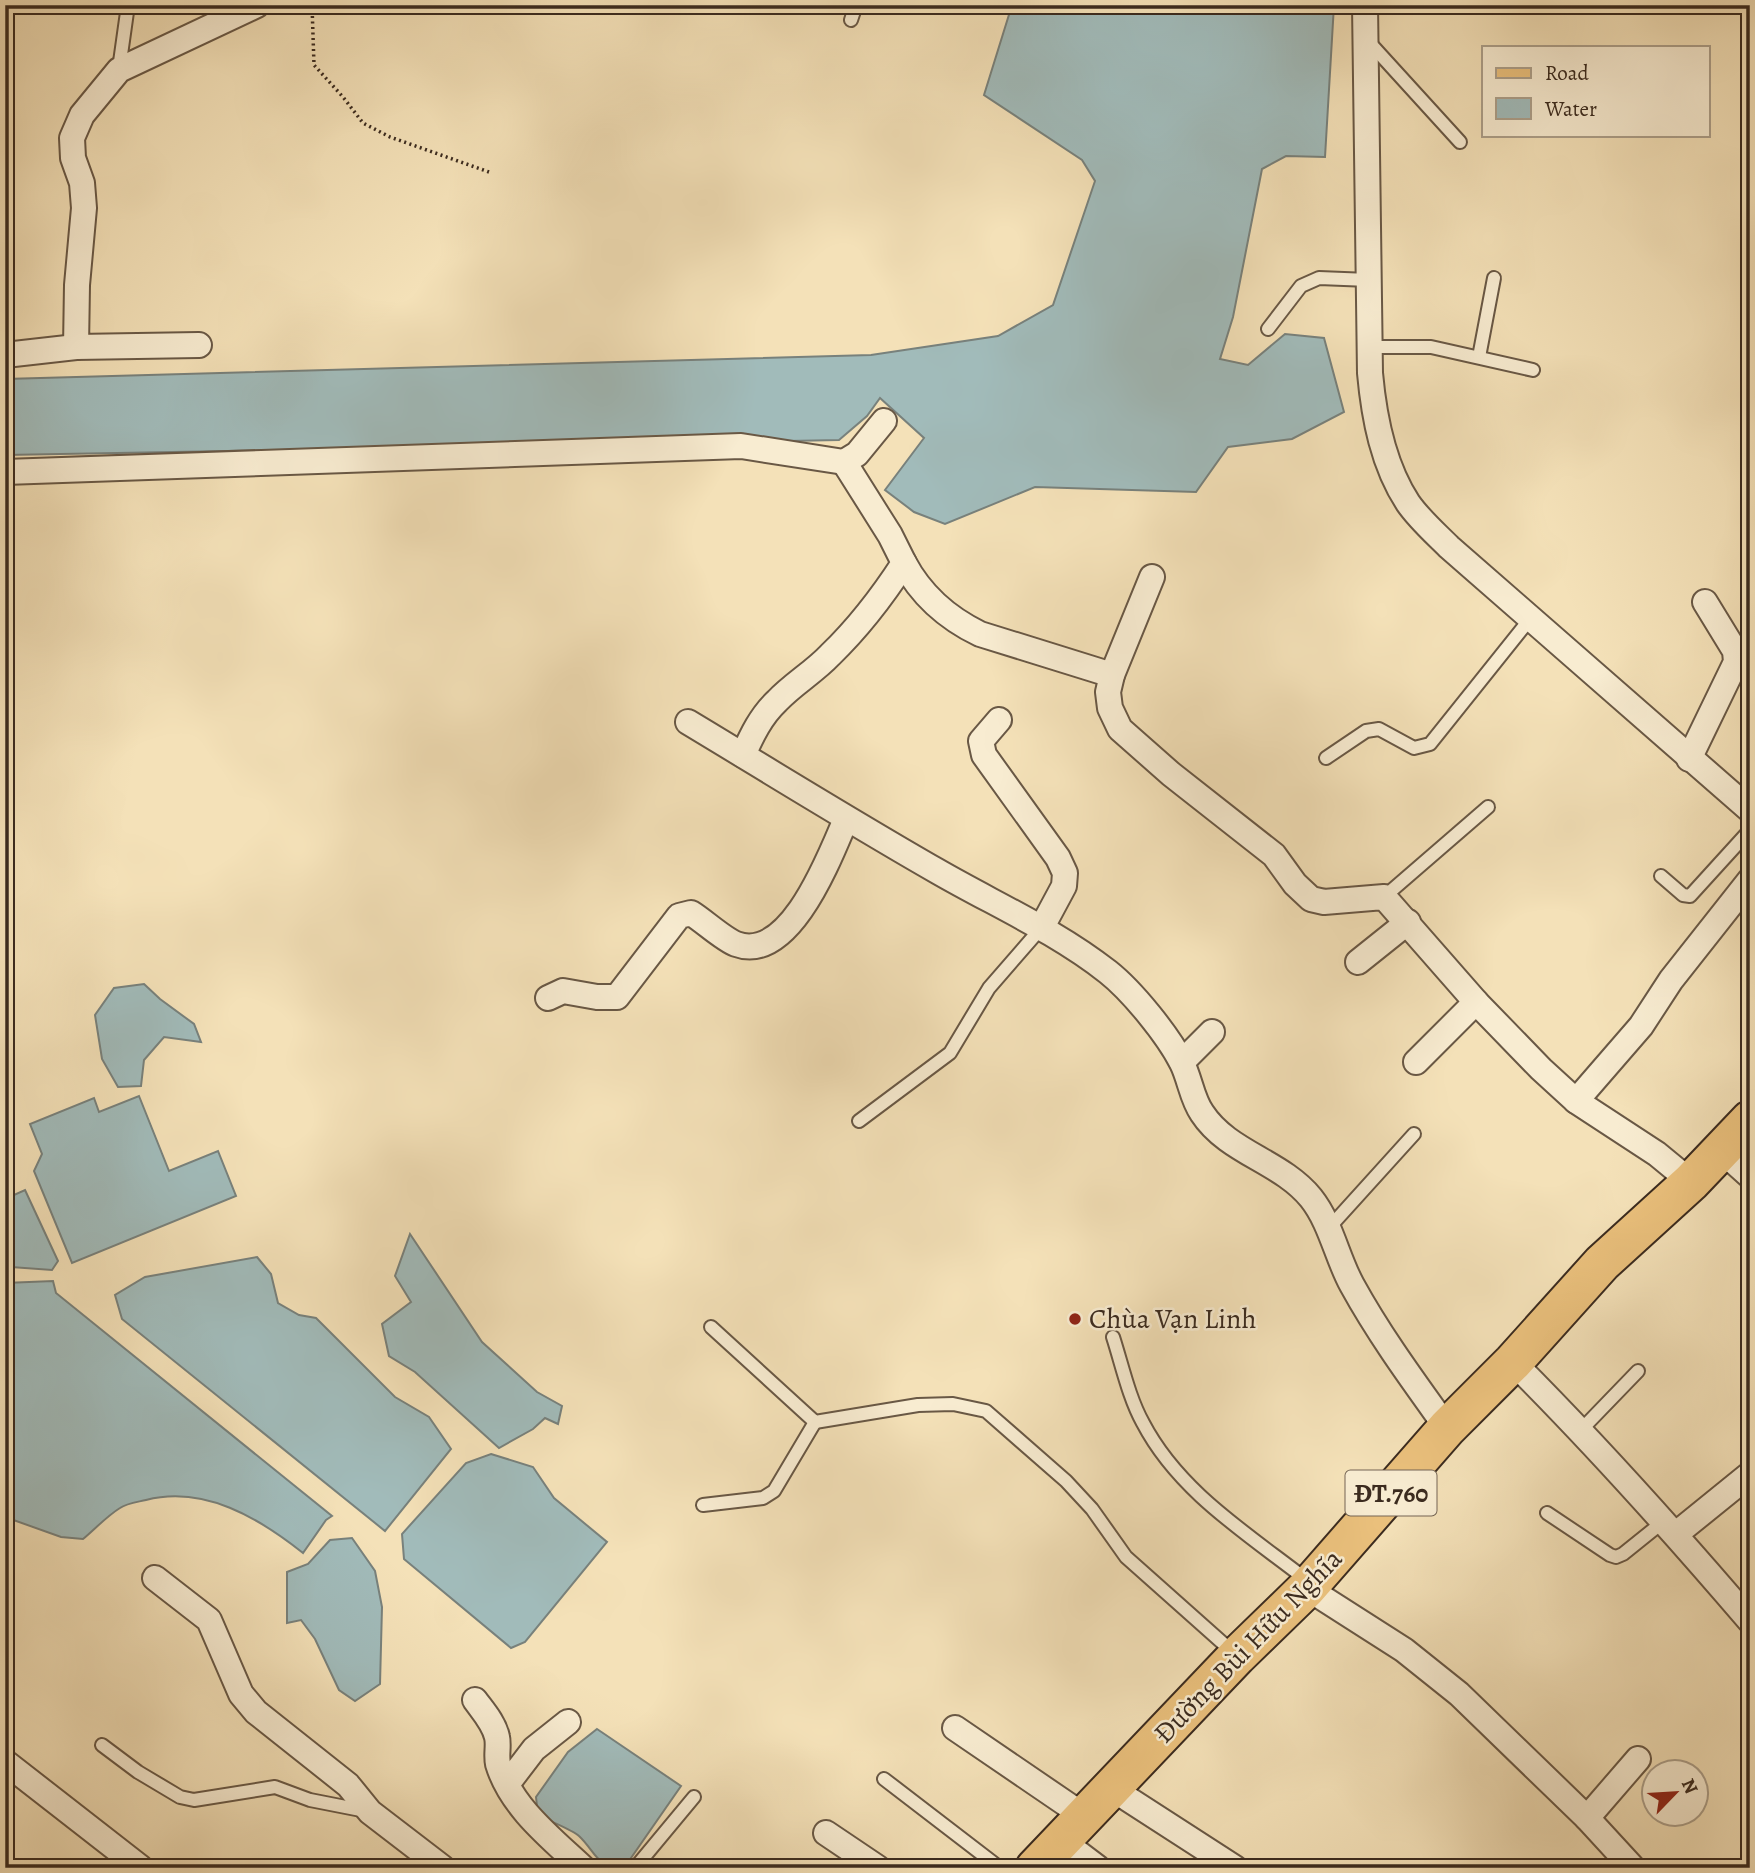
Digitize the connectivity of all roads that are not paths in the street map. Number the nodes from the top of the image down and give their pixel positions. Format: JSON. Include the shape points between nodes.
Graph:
{"nodes":[{"id":1,"x":128,"y":5,"type":"edge"},
{"id":2,"x":257,"y":5,"type":"edge"},
{"id":3,"x":856,"y":5,"type":"edge"},
{"id":4,"x":1365,"y":5,"type":"edge"},
{"id":5,"x":851,"y":20,"type":"dead end"},
{"id":6,"x":1366,"y":39,"type":"junction"},
{"id":7,"x":119,"y":69,"type":"junction"},
{"id":8,"x":1460,"y":142,"type":"dead end"},
{"id":9,"x":1494,"y":278,"type":"dead end"},
{"id":10,"x":1369,"y":279,"type":"junction"},
{"id":11,"x":1268,"y":329,"type":"dead end"},
{"id":12,"x":76,"y":337,"type":"junction"},
{"id":13,"x":199,"y":345,"type":"dead end"},
{"id":14,"x":1370,"y":347,"type":"junction"},
{"id":15,"x":5,"y":355,"type":"edge"},
{"id":16,"x":1479,"y":356,"type":"junction"},
{"id":17,"x":1533,"y":370,"type":"dead end"},
{"id":18,"x":884,"y":421,"type":"dead end"},
{"id":19,"x":844,"y":462,"type":"junction"},
{"id":20,"x":5,"y":472,"type":"edge"},
{"id":21,"x":904,"y":563,"type":"junction"},
{"id":22,"x":1153,"y":577,"type":"dead end"},
{"id":23,"x":1704,"y":602,"type":"dead end"},
{"id":24,"x":1530,"y":619,"type":"junction"},
{"id":25,"x":1112,"y":675,"type":"junction"},
{"id":26,"x":999,"y":720,"type":"dead end"},
{"id":27,"x":688,"y":722,"type":"dead end"},
{"id":28,"x":743,"y":755,"type":"junction"},
{"id":29,"x":1326,"y":758,"type":"dead end"},
{"id":30,"x":1689,"y":759,"type":"junction"},
{"id":31,"x":1488,"y":807,"type":"dead end"},
{"id":32,"x":1750,"y":810,"type":"edge"},
{"id":33,"x":846,"y":819,"type":"junction"},
{"id":34,"x":1750,"y":830,"type":"edge"},
{"id":35,"x":1661,"y":876,"type":"dead end"},
{"id":36,"x":1750,"y":880,"type":"edge"},
{"id":37,"x":1384,"y":897,"type":"junction"},
{"id":38,"x":1408,"y":922,"type":"junction"},
{"id":39,"x":1042,"y":927,"type":"junction"},
{"id":40,"x":1359,"y":962,"type":"dead end"},
{"id":41,"x":548,"y":998,"type":"dead end"},
{"id":42,"x":1476,"y":1002,"type":"junction"},
{"id":43,"x":1212,"y":1032,"type":"dead end"},
{"id":44,"x":1182,"y":1062,"type":"junction"},
{"id":45,"x":1416,"y":1062,"type":"dead end"},
{"id":46,"x":1576,"y":1101,"type":"junction"},
{"id":47,"x":859,"y":1121,"type":"dead end"},
{"id":48,"x":1750,"y":1121,"type":"edge"},
{"id":49,"x":1414,"y":1134,"type":"dead end"},
{"id":50,"x":1721,"y":1150,"type":"junction"},
{"id":51,"x":1750,"y":1176,"type":"edge"},
{"id":52,"x":1691,"y":1182,"type":"junction"},
{"id":53,"x":1328,"y":1229,"type":"junction"},
{"id":54,"x":711,"y":1327,"type":"dead end"},
{"id":55,"x":1113,"y":1337,"type":"dead end"},
{"id":56,"x":1513,"y":1362,"type":"junction"},
{"id":57,"x":1638,"y":1371,"type":"dead end"},
{"id":58,"x":815,"y":1422,"type":"junction"},
{"id":59,"x":1447,"y":1428,"type":"junction"},
{"id":60,"x":1581,"y":1430,"type":"junction"},
{"id":61,"x":1750,"y":1474,"type":"edge"},
{"id":62,"x":703,"y":1505,"type":"dead end"},
{"id":63,"x":1547,"y":1513,"type":"dead end"},
{"id":64,"x":1670,"y":1527,"type":"junction"},
{"id":65,"x":155,"y":1578,"type":"dead end"},
{"id":66,"x":1309,"y":1586,"type":"junction"},
{"id":67,"x":1750,"y":1620,"type":"edge"},
{"id":68,"x":1237,"y":1656,"type":"junction"},
{"id":69,"x":475,"y":1700,"type":"dead end"},
{"id":70,"x":568,"y":1722,"type":"dead end"},
{"id":71,"x":956,"y":1728,"type":"dead end"},
{"id":72,"x":102,"y":1745,"type":"dead end"},
{"id":73,"x":1638,"y":1759,"type":"dead end"},
{"id":74,"x":5,"y":1762,"type":"edge"},
{"id":75,"x":884,"y":1779,"type":"dead end"},
{"id":76,"x":508,"y":1783,"type":"junction"},
{"id":77,"x":1111,"y":1788,"type":"junction"},
{"id":78,"x":694,"y":1797,"type":"dead end"},
{"id":79,"x":370,"y":1812,"type":"junction"},
{"id":80,"x":1587,"y":1818,"type":"junction"},
{"id":81,"x":1073,"y":1828,"type":"junction"},
{"id":82,"x":826,"y":1833,"type":"dead end"},
{"id":83,"x":141,"y":1868,"type":"edge"},
{"id":84,"x":443,"y":1868,"type":"edge"},
{"id":85,"x":583,"y":1868,"type":"edge"},
{"id":86,"x":635,"y":1868,"type":"edge"},
{"id":87,"x":878,"y":1868,"type":"edge"},
{"id":88,"x":1000,"y":1868,"type":"edge"},
{"id":89,"x":1035,"y":1868,"type":"edge"},
{"id":90,"x":1098,"y":1868,"type":"edge"},
{"id":91,"x":1234,"y":1868,"type":"edge"},
{"id":92,"x":1633,"y":1868,"type":"edge"}],
"edges":[{"from":1,"to":7,"type":"lane"},
{"from":2,"to":7,"type":"street"},
{"from":3,"to":5,"type":"lane"},
{"from":4,"to":6,"type":"street"},
{"from":6,"to":8,"type":"lane"},
{"from":6,"to":10,"type":"street"},
{"from":7,"to":12,"type":"street","via":[[82,115],[72,138],[84,208]]},
{"from":9,"to":16,"type":"lane"},
{"from":10,"to":11,"type":"lane","via":[[1319,278],[1301,286]]},
{"from":10,"to":14,"type":"street"},
{"from":12,"to":13,"type":"street"},
{"from":12,"to":15,"type":"street"},
{"from":14,"to":16,"type":"lane","via":[[1431,347]]},
{"from":14,"to":24,"type":"street","via":[[1373,404],[1382,447],[1408,504]]},
{"from":16,"to":17,"type":"lane"},
{"from":18,"to":19,"type":"street","via":[[857,454]]},
{"from":19,"to":20,"type":"street","via":[[741,446]]},
{"from":19,"to":21,"type":"street"},
{"from":21,"to":25,"type":"street","via":[[915,583],[960,624]]},
{"from":21,"to":28,"type":"street","via":[[879,602],[829,657],[777,701],[756,727]]},
{"from":22,"to":25,"type":"street"},
{"from":23,"to":30,"type":"street","via":[[1735,651],[1736,662]]},
{"from":24,"to":29,"type":"lane","via":[[1430,744],[1414,748],[1379,729],[1366,731]]},
{"from":24,"to":30,"type":"street"},
{"from":25,"to":37,"type":"street","via":[[1110,708],[1120,729],[1274,855],[1311,899]]},
{"from":26,"to":39,"type":"street","via":[[981,741],[984,755],[1065,873],[1064,886]]},
{"from":27,"to":28,"type":"street"},
{"from":28,"to":33,"type":"street"},
{"from":30,"to":32,"type":"street"},
{"from":31,"to":37,"type":"lane"},
{"from":33,"to":39,"type":"street"},
{"from":33,"to":41,"type":"street","via":[[799,912],[761,946],[737,944],[691,913],[679,916],[617,997],[564,991]]},
{"from":34,"to":35,"type":"lane","via":[[1690,896]]},
{"from":36,"to":46,"type":"street","via":[[1641,1026]]},
{"from":37,"to":38,"type":"street"},
{"from":38,"to":40,"type":"street"},
{"from":38,"to":42,"type":"street"},
{"from":39,"to":44,"type":"street","via":[[1109,973],[1150,1016]]},
{"from":39,"to":47,"type":"lane","via":[[989,988],[950,1053]]},
{"from":42,"to":45,"type":"street"},
{"from":42,"to":46,"type":"street"},
{"from":43,"to":44,"type":"street"},
{"from":44,"to":53,"type":"street","via":[[1200,1111],[1220,1135],[1288,1176],[1312,1199]]},
{"from":46,"to":52,"type":"street"},
{"from":48,"to":50,"type":"main road","name":"Đường Bùi Hữu Nghĩa","number":"ĐT.760"},
{"from":49,"to":53,"type":"lane"},
{"from":50,"to":51,"type":"street"},
{"from":50,"to":52,"type":"main road","name":"Đường Bùi Hữu Nghĩa","number":"ĐT.760"},
{"from":52,"to":56,"type":"main road","name":"Đường Bùi Hữu Nghĩa","number":"ĐT.760","via":[[1602,1263]]},
{"from":53,"to":59,"type":"street","via":[[1376,1329]]},
{"from":54,"to":58,"type":"lane"},
{"from":55,"to":66,"type":"lane","via":[[1141,1421],[1159,1450],[1192,1490]]},
{"from":56,"to":59,"type":"main road","name":"Đường Bùi Hữu Nghĩa","number":"ĐT.760"},
{"from":56,"to":60,"type":"street"},
{"from":57,"to":60,"type":"lane"},
{"from":58,"to":62,"type":"lane","via":[[774,1491],[763,1498]]},
{"from":58,"to":68,"type":"lane","via":[[918,1405],[953,1404],[986,1412],[1066,1481],[1126,1557]]},
{"from":59,"to":66,"type":"main road","name":"Đường Bùi Hữu Nghĩa","number":"ĐT.760"},
{"from":60,"to":64,"type":"street"},
{"from":61,"to":64,"type":"street"},
{"from":63,"to":64,"type":"lane","via":[[1616,1557]]},
{"from":64,"to":67,"type":"street"},
{"from":65,"to":79,"type":"street","via":[[209,1620],[242,1694],[256,1712],[348,1785]]},
{"from":66,"to":68,"type":"main road","name":"Đường Bùi Hữu Nghĩa","number":"ĐT.760"},
{"from":66,"to":80,"type":"street","via":[[1431,1670]]},
{"from":68,"to":77,"type":"main road","name":"Đường Bùi Hữu Nghĩa","number":"ĐT.760"},
{"from":69,"to":76,"type":"street","via":[[498,1738],[498,1762]]},
{"from":70,"to":76,"type":"street","via":[[534,1749]]},
{"from":71,"to":81,"type":"street"},
{"from":72,"to":79,"type":"lane","via":[[180,1797],[194,1800],[275,1787],[310,1800]]},
{"from":73,"to":80,"type":"street"},
{"from":74,"to":83,"type":"street"},
{"from":75,"to":88,"type":"lane"},
{"from":76,"to":85,"type":"street","via":[[536,1825]]},
{"from":77,"to":81,"type":"main road","name":"Đường Bùi Hữu Nghĩa","number":"ĐT.760"},
{"from":77,"to":91,"type":"street"},
{"from":78,"to":86,"type":"lane"},
{"from":79,"to":84,"type":"street"},
{"from":80,"to":92,"type":"street"},
{"from":81,"to":89,"type":"main road","name":"Đường Bùi Hữu Nghĩa","number":"ĐT.760"},
{"from":81,"to":90,"type":"street"},
{"from":82,"to":87,"type":"street"}]}
